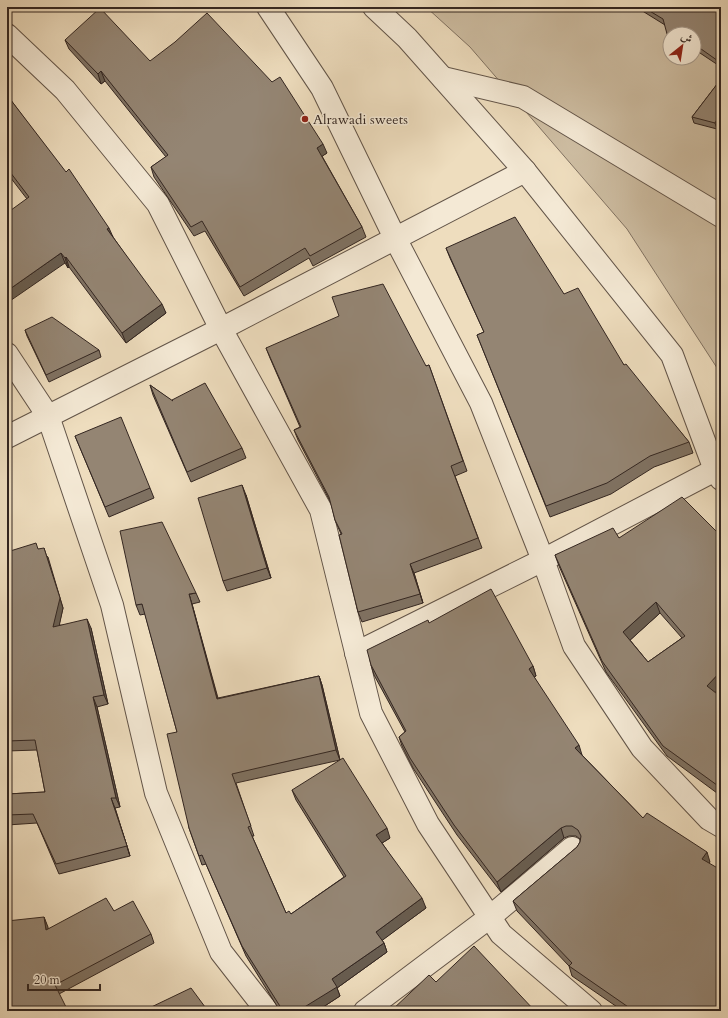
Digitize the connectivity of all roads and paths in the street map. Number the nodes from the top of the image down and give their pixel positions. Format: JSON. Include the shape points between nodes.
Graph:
{"nodes":[{"id":1,"x":268,"y":7,"type":"edge"},
{"id":2,"x":374,"y":7,"type":"edge"},
{"id":3,"x":7,"y":35,"type":"edge"},
{"id":4,"x":443,"y":78,"type":"junction"},
{"id":5,"x":524,"y":171,"type":"junction"},
{"id":6,"x":721,"y":216,"type":"edge"},
{"id":7,"x":395,"y":238,"type":"junction"},
{"id":8,"x":221,"y":329,"type":"junction"},
{"id":9,"x":7,"y":354,"type":"edge"},
{"id":10,"x":48,"y":416,"type":"junction"},
{"id":11,"x":7,"y":437,"type":"edge"},
{"id":12,"x":718,"y":475,"type":"edge"},
{"id":13,"x":543,"y":560,"type":"junction"},
{"id":14,"x":356,"y":653,"type":"junction"},
{"id":15,"x":721,"y":826,"type":"edge"},
{"id":16,"x":572,"y":848,"type":"dead end"},
{"id":17,"x":490,"y":917,"type":"junction"},
{"id":18,"x":267,"y":1011,"type":"edge"},
{"id":19,"x":365,"y":1011,"type":"edge"},
{"id":20,"x":591,"y":1011,"type":"edge"}],
"edges":[{"from":1,"to":7,"type":"street","via":[[322,88]]},
{"from":2,"to":4,"type":"street","via":[[407,38]]},
{"from":3,"to":8,"type":"street","via":[[65,90],[158,204]]},
{"from":4,"to":5,"type":"street"},
{"from":4,"to":6,"type":"street","via":[[523,97]]},
{"from":5,"to":7,"type":"street"},
{"from":5,"to":12,"type":"street","via":[[672,355]]},
{"from":7,"to":8,"type":"street"},
{"from":7,"to":13,"type":"street","via":[[481,403]]},
{"from":8,"to":10,"type":"street"},
{"from":8,"to":14,"type":"street","via":[[321,510]]},
{"from":9,"to":10,"type":"street"},
{"from":10,"to":11,"type":"street"},
{"from":10,"to":18,"type":"street","via":[[112,605],[156,793],[222,952]]},
{"from":12,"to":13,"type":"street"},
{"from":13,"to":14,"type":"street"},
{"from":13,"to":15,"type":"street","via":[[574,646],[642,748],[709,820]]},
{"from":14,"to":17,"type":"street","via":[[371,713],[428,824]]},
{"from":16,"to":17,"type":"street"},
{"from":17,"to":19,"type":"street"},
{"from":17,"to":20,"type":"street","via":[[501,934]]}]}
